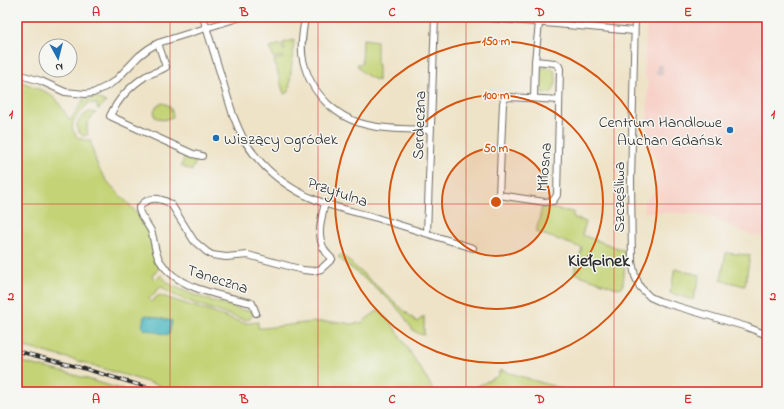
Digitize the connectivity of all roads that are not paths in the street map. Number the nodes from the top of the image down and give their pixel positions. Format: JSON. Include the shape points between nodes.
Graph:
{"nodes":[{"id":1,"x":204,"y":17,"type":"edge"},
{"id":2,"x":241,"y":17,"type":"edge"},
{"id":3,"x":304,"y":17,"type":"edge"},
{"id":4,"x":435,"y":17,"type":"edge"},
{"id":5,"x":479,"y":17,"type":"edge"},
{"id":6,"x":635,"y":17,"type":"edge"},
{"id":7,"x":539,"y":23,"type":"junction"},
{"id":8,"x":207,"y":28,"type":"junction"},
{"id":9,"x":634,"y":30,"type":"junction"},
{"id":10,"x":158,"y":43,"type":"junction"},
{"id":11,"x":535,"y":61,"type":"junction"},
{"id":12,"x":17,"y":74,"type":"edge"},
{"id":13,"x":534,"y":98,"type":"junction"},
{"id":14,"x":559,"y":100,"type":"junction"},
{"id":15,"x":431,"y":130,"type":"junction"},
{"id":16,"x":202,"y":156,"type":"dead end"},
{"id":17,"x":325,"y":203,"type":"junction"},
{"id":18,"x":427,"y":233,"type":"junction"},
{"id":19,"x":473,"y":248,"type":"dead end"},
{"id":20,"x":256,"y":313,"type":"dead end"},
{"id":21,"x":767,"y":335,"type":"edge"}],
"edges":[{"from":1,"to":8,"type":"street","name":"Przytulna"},
{"from":2,"to":8,"type":"street"},
{"from":3,"to":15,"type":"street","via":[[303,60],[310,79],[329,105],[346,118],[368,126]]},
{"from":4,"to":15,"type":"street","name":"Serdeczna"},
{"from":5,"to":7,"type":"street"},
{"from":6,"to":9,"type":"street","name":"Szczęśliwa"},
{"from":7,"to":9,"type":"street"},
{"from":7,"to":11,"type":"street"},
{"from":8,"to":10,"type":"street"},
{"from":8,"to":17,"type":"street","name":"Przytulna","via":[[233,115],[244,139],[255,155],[281,181]]},
{"from":9,"to":21,"type":"street","name":"Szczęśliwa","via":[[630,206],[635,276],[643,290],[659,302]]},
{"from":10,"to":12,"type":"street","via":[[139,56],[116,80],[93,93],[65,92]]},
{"from":10,"to":16,"type":"street","via":[[166,67],[136,83],[121,97],[110,116]]},
{"from":11,"to":13,"type":"street"},
{"from":11,"to":14,"type":"street","name":"Miłosna","via":[[555,63],[559,66]]},
{"from":13,"to":14,"type":"street","name":"Miłosna"},
{"from":13,"to":14,"type":"street","name":"Miłosna","via":[[510,97],[504,100],[499,195],[545,202],[552,201],[557,196]]},
{"from":15,"to":18,"type":"street","name":"Serdeczna"},
{"from":17,"to":18,"type":"street","name":"Przytulna"},
{"from":17,"to":20,"type":"street","name":"Taneczna","via":[[320,240],[332,259],[321,270],[313,271],[248,255],[212,255],[194,241],[171,204],[165,200],[148,199],[139,208],[152,232],[159,260],[178,280],[215,294],[252,303]]},
{"from":18,"to":19,"type":"street","name":"Przytulna"}]}
